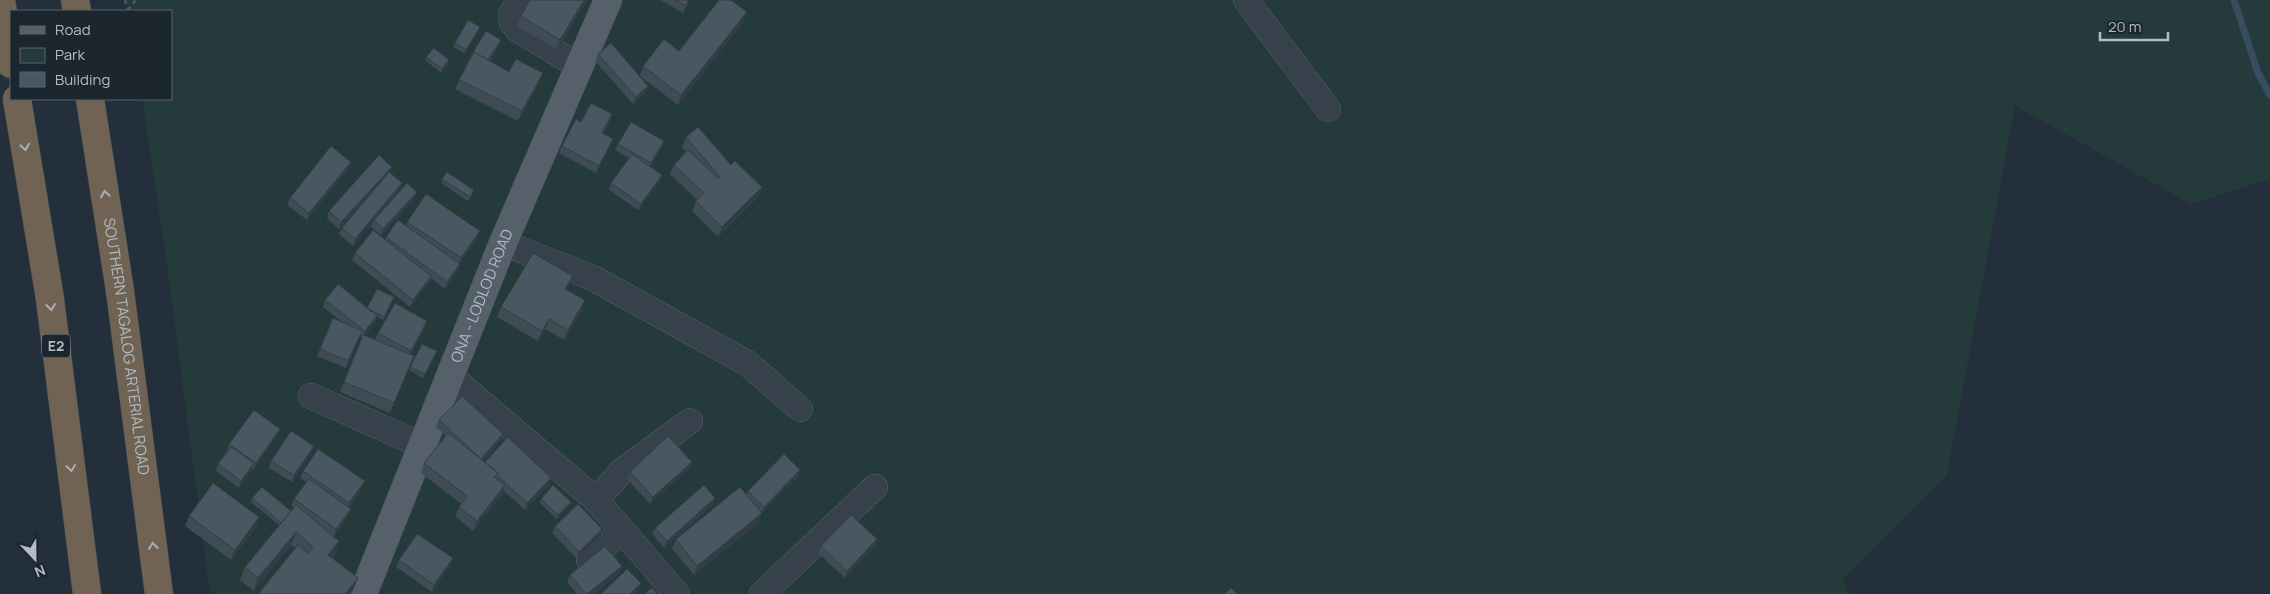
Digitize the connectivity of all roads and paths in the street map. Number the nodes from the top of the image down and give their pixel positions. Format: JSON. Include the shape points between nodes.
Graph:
{"nodes":[{"id":1,"x":1,"y":0,"type":"edge"},
{"id":2,"x":125,"y":0,"type":"edge"},
{"id":3,"x":136,"y":0,"type":"edge"},
{"id":4,"x":521,"y":0,"type":"edge"},
{"id":5,"x":608,"y":0,"type":"edge"},
{"id":6,"x":1246,"y":0,"type":"edge"},
{"id":7,"x":10,"y":58,"type":"edge"},
{"id":8,"x":580,"y":67,"type":"junction"},
{"id":9,"x":17,"y":100,"type":"edge"},
{"id":10,"x":90,"y":100,"type":"edge"},
{"id":11,"x":1328,"y":109,"type":"dead end"},
{"id":12,"x":503,"y":243,"type":"junction"},
{"id":13,"x":449,"y":375,"type":"junction"},
{"id":14,"x":311,"y":396,"type":"dead end"},
{"id":15,"x":800,"y":409,"type":"dead end"},
{"id":16,"x":690,"y":420,"type":"dead end"},
{"id":17,"x":421,"y":445,"type":"junction"},
{"id":18,"x":875,"y":487,"type":"dead end"},
{"id":19,"x":596,"y":500,"type":"junction"},
{"id":20,"x":622,"y":531,"type":"junction"},
{"id":21,"x":589,"y":560,"type":"edge"},
{"id":22,"x":87,"y":594,"type":"edge"},
{"id":23,"x":159,"y":594,"type":"edge"},
{"id":24,"x":363,"y":594,"type":"edge"},
{"id":25,"x":677,"y":594,"type":"edge"},
{"id":26,"x":762,"y":594,"type":"edge"}],
"edges":[{"from":1,"to":7,"type":"highway"},
{"from":2,"to":3,"type":"path","via":[[128,10]]},
{"from":4,"to":8,"type":"street","via":[[511,14],[517,29]]},
{"from":5,"to":8,"type":"main road","name":"ONA - LODLOD ROAD"},
{"from":6,"to":11,"type":"street"},
{"from":8,"to":12,"type":"main road","name":"ONA - LODLOD ROAD"},
{"from":9,"to":22,"type":"highway","number":"E2","one_way":true,"via":[[50,299]]},
{"from":23,"to":10,"type":"highway","name":"SOUTHERN TAGALOG ARTERIAL ROAD","one_way":true,"via":[[120,292]]},
{"from":12,"to":13,"type":"main road","name":"ONA - LODLOD ROAD"},
{"from":12,"to":15,"type":"street","via":[[593,278],[747,363]]},
{"from":13,"to":17,"type":"main road","name":"ONA - LODLOD ROAD"},
{"from":13,"to":19,"type":"street"},
{"from":14,"to":17,"type":"street"},
{"from":16,"to":19,"type":"street","via":[[622,471]]},
{"from":17,"to":24,"type":"main road","name":"ONA - LODLOD ROAD"},
{"from":18,"to":26,"type":"street"},
{"from":19,"to":20,"type":"street"},
{"from":20,"to":21,"type":"street"},
{"from":20,"to":25,"type":"street"}]}
